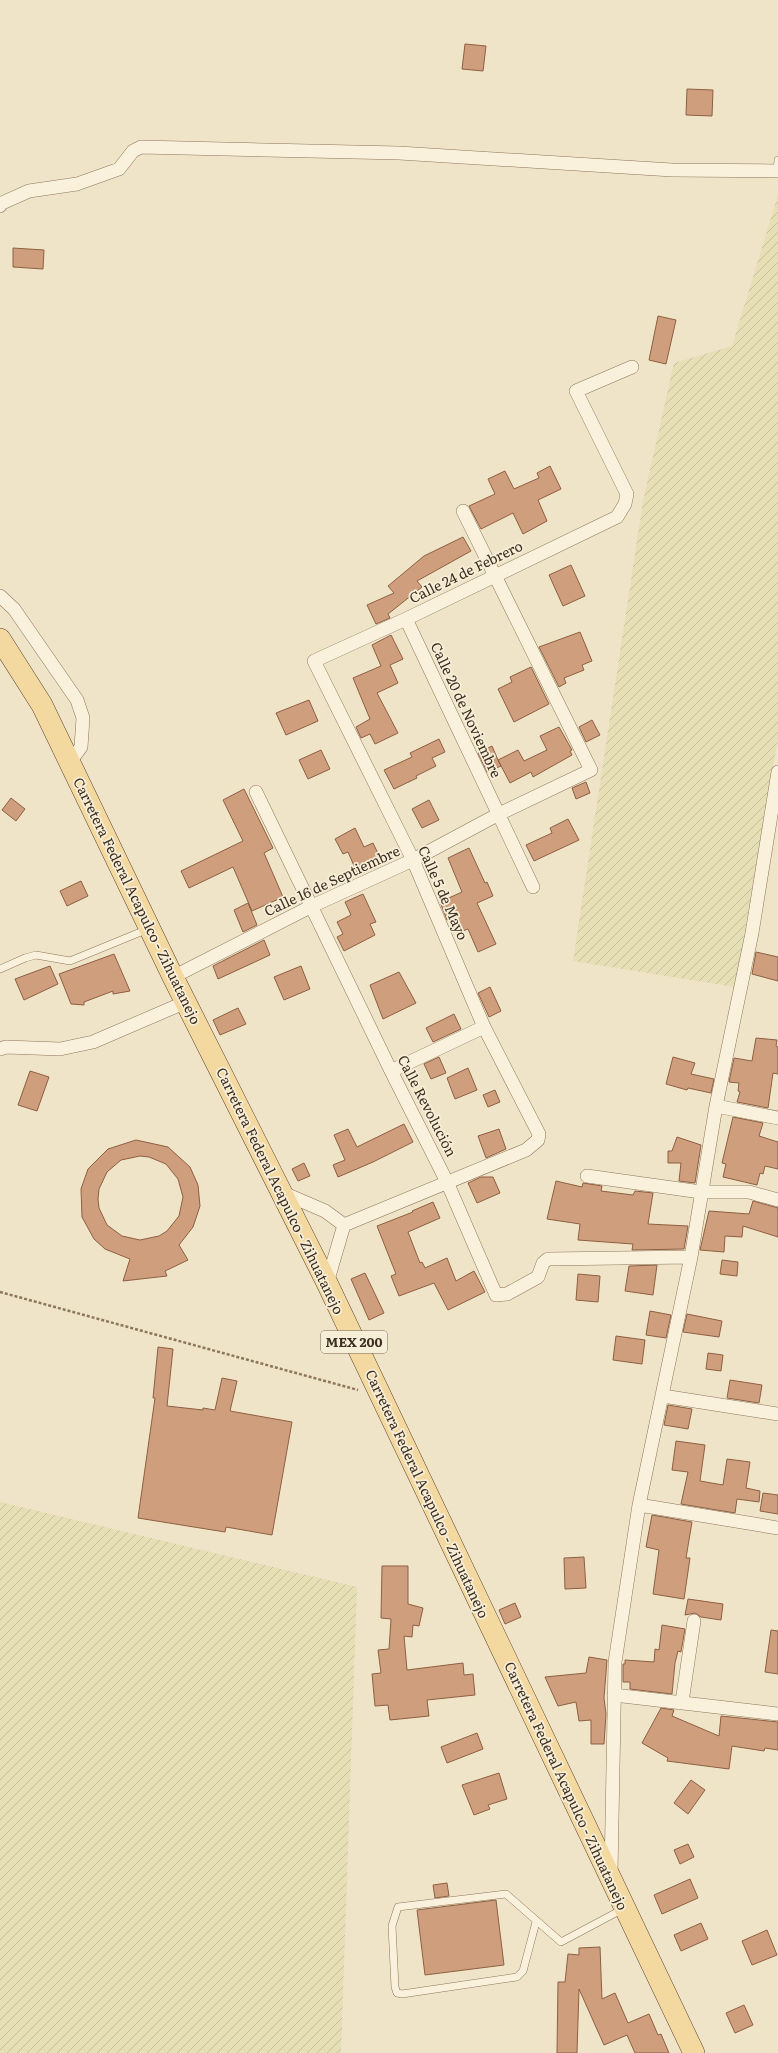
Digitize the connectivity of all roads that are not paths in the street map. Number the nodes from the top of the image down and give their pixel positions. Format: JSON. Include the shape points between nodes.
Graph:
{"nodes":[{"id":1,"x":778,"y":167,"type":"edge"},
{"id":2,"x":0,"y":206,"type":"edge"},
{"id":3,"x":632,"y":367,"type":"dead end"},
{"id":4,"x":463,"y":511,"type":"dead end"},
{"id":5,"x":496,"y":576,"type":"junction"},
{"id":6,"x":0,"y":596,"type":"edge"},
{"id":7,"x":406,"y":619,"type":"junction"},
{"id":8,"x":0,"y":639,"type":"edge"},
{"id":9,"x":314,"y":660,"type":"joint"},
{"id":10,"x":70,"y":762,"type":"junction"},
{"id":11,"x":778,"y":772,"type":"edge"},
{"id":12,"x":256,"y":792,"type":"dead end"},
{"id":13,"x":497,"y":815,"type":"junction"},
{"id":14,"x":413,"y":860,"type":"junction"},
{"id":15,"x":533,"y":887,"type":"dead end"},
{"id":16,"x":312,"y":906,"type":"junction"},
{"id":17,"x":149,"y":929,"type":"junction"},
{"id":18,"x":0,"y":969,"type":"edge"},
{"id":19,"x":173,"y":977,"type":"junction"},
{"id":20,"x":186,"y":1002,"type":"junction"},
{"id":21,"x":484,"y":1027,"type":"junction"},
{"id":22,"x":0,"y":1049,"type":"edge"},
{"id":23,"x":391,"y":1071,"type":"junction"},
{"id":24,"x":716,"y":1106,"type":"junction"},
{"id":25,"x":778,"y":1118,"type":"edge"},
{"id":26,"x":587,"y":1176,"type":"dead end"},
{"id":27,"x":447,"y":1182,"type":"junction"},
{"id":28,"x":281,"y":1192,"type":"junction"},
{"id":29,"x":701,"y":1192,"type":"junction"},
{"id":30,"x":778,"y":1200,"type":"edge"},
{"id":31,"x":344,"y":1225,"type":"junction"},
{"id":32,"x":691,"y":1257,"type":"junction"},
{"id":33,"x":327,"y":1283,"type":"junction"},
{"id":34,"x":663,"y":1396,"type":"junction"},
{"id":35,"x":778,"y":1414,"type":"edge"},
{"id":36,"x":639,"y":1505,"type":"junction"},
{"id":37,"x":778,"y":1528,"type":"edge"},
{"id":38,"x":694,"y":1620,"type":"dead end"},
{"id":39,"x":614,"y":1695,"type":"junction"},
{"id":40,"x":682,"y":1702,"type":"junction"},
{"id":41,"x":778,"y":1714,"type":"edge"},
{"id":42,"x":611,"y":1880,"type":"junction"},
{"id":43,"x":624,"y":1909,"type":"junction"},
{"id":44,"x":536,"y":1922,"type":"junction"},
{"id":45,"x":694,"y":2053,"type":"edge"}],
"edges":[{"from":1,"to":2,"type":"street","via":[[672,170],[399,153],[141,147],[133,151],[119,169],[78,184],[29,191]]},
{"from":3,"to":5,"type":"street","name":"Calle 24 de Febrero","via":[[576,391],[627,494],[625,504],[617,517]]},
{"from":4,"to":5,"type":"street"},
{"from":5,"to":7,"type":"street","name":"Calle 24 de Febrero"},
{"from":5,"to":13,"type":"street","name":"Calle 16 de Septiembre","via":[[591,770]]},
{"from":6,"to":10,"type":"street","via":[[14,609],[78,700],[83,718],[81,747]]},
{"from":7,"to":9,"type":"street","name":"Calle 24 de Febrero"},
{"from":7,"to":13,"type":"street","name":"Calle 20 de Noviembre"},
{"from":8,"to":10,"type":"main road","name":"Carretera Federal Acapulco - Zihuatanejo","number":"MEX 200","via":[[42,705]]},
{"from":9,"to":14,"type":"street","name":"Calle 5 de Mayo"},
{"from":10,"to":17,"type":"main road","name":"Carretera Federal Acapulco - Zihuatanejo","number":"MEX 200"},
{"from":11,"to":24,"type":"street","via":[[752,934]]},
{"from":12,"to":16,"type":"street","name":"Calle Revolución"},
{"from":13,"to":14,"type":"street","name":"Calle 16 de Septiembre"},
{"from":13,"to":15,"type":"street","name":"Calle 20 de Noviembre"},
{"from":14,"to":16,"type":"street","name":"Calle 16 de Septiembre"},
{"from":14,"to":21,"type":"street","name":"Calle 5 de Mayo"},
{"from":16,"to":19,"type":"street","name":"Calle 16 de Septiembre"},
{"from":16,"to":23,"type":"street","name":"Calle Revolución"},
{"from":17,"to":18,"type":"lane","via":[[70,961],[36,955]]},
{"from":17,"to":19,"type":"main road","name":"Carretera Federal Acapulco - Zihuatanejo","number":"MEX 200"},
{"from":19,"to":20,"type":"main road","name":"Carretera Federal Acapulco - Zihuatanejo","number":"MEX 200"},
{"from":20,"to":22,"type":"street","via":[[93,1042],[60,1049],[6,1046]]},
{"from":20,"to":28,"type":"main road","name":"Carretera Federal Acapulco - Zihuatanejo","number":"MEX 200"},
{"from":21,"to":23,"type":"street"},
{"from":21,"to":27,"type":"street","name":"Calle 5 de Mayo","via":[[538,1134],[538,1140],[526,1150]]},
{"from":23,"to":27,"type":"street","name":"Calle Revolución"},
{"from":24,"to":25,"type":"street"},
{"from":24,"to":29,"type":"street"},
{"from":26,"to":29,"type":"street"},
{"from":27,"to":31,"type":"street"},
{"from":27,"to":32,"type":"street","name":"Calle Revolución","via":[[496,1295],[507,1294],[538,1277],[543,1263],[548,1259]]},
{"from":28,"to":31,"type":"street","via":[[325,1211]]},
{"from":28,"to":33,"type":"main road","name":"Carretera Federal Acapulco - Zihuatanejo","number":"MEX 200"},
{"from":29,"to":30,"type":"street","via":[[749,1192]]},
{"from":29,"to":32,"type":"street"},
{"from":31,"to":33,"type":"street"},
{"from":32,"to":34,"type":"street"},
{"from":33,"to":42,"type":"main road","name":"Carretera Federal Acapulco - Zihuatanejo","number":"MEX 200"},
{"from":34,"to":35,"type":"street"},
{"from":34,"to":36,"type":"street"},
{"from":36,"to":37,"type":"street"},
{"from":36,"to":39,"type":"street","via":[[615,1662]]},
{"from":38,"to":40,"type":"street"},
{"from":39,"to":40,"type":"street"},
{"from":39,"to":42,"type":"street"},
{"from":40,"to":41,"type":"street"},
{"from":42,"to":43,"type":"main road","name":"Carretera Federal Acapulco - Zihuatanejo","number":"MEX 200"},
{"from":43,"to":44,"type":"lane","via":[[560,1942]]},
{"from":43,"to":45,"type":"main road","name":"Carretera Federal Acapulco - Zihuatanejo","number":"MEX 200"},
{"from":44,"to":44,"type":"lane","via":[[506,1894],[398,1907],[392,1926],[397,1993],[517,1977],[523,1970]]}]}
